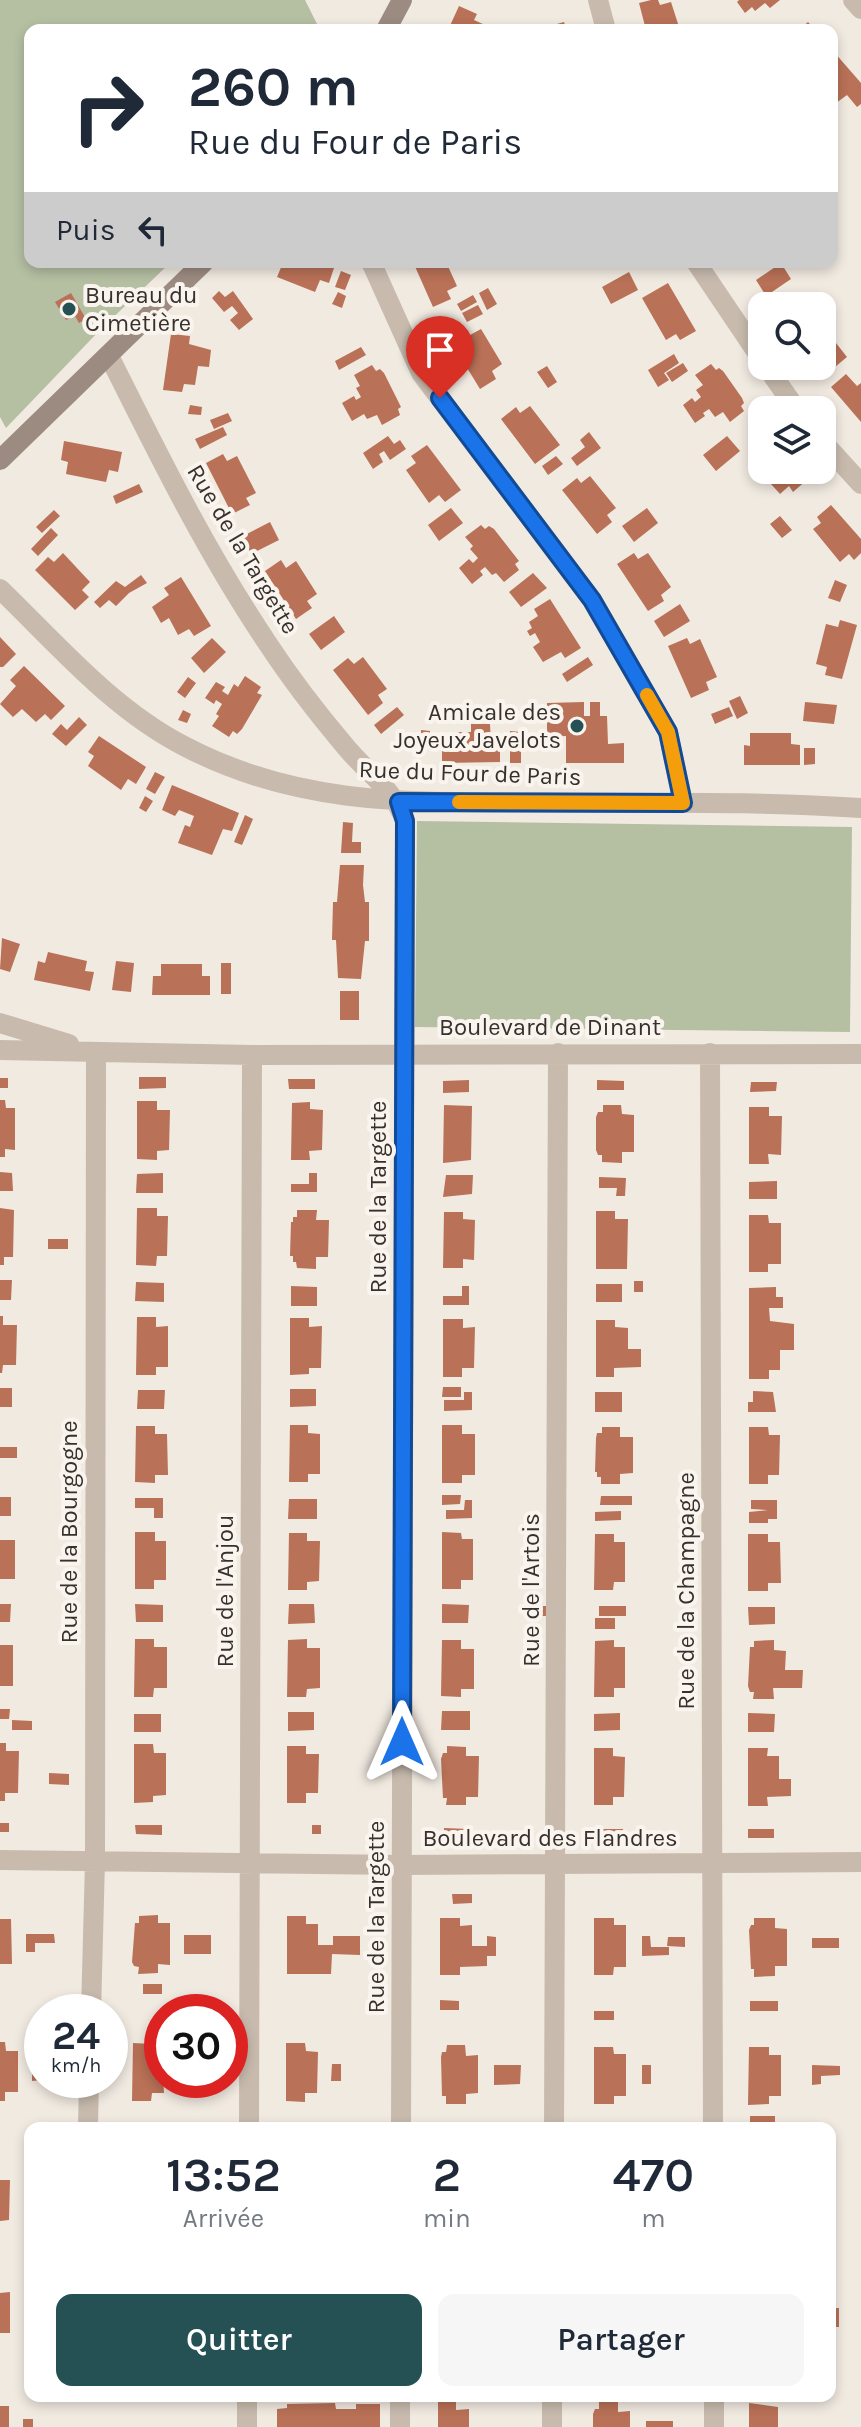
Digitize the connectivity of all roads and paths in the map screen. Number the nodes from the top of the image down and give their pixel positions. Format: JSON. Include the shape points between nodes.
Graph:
{"nodes":[{"id":1,"x":402,"y":0,"type":"edge"},
{"id":2,"x":598,"y":0,"type":"edge"},
{"id":3,"x":853,"y":0,"type":"edge"},
{"id":4,"x":861,"y":9,"type":"edge"},
{"id":5,"x":389,"y":24,"type":"edge"},
{"id":6,"x":604,"y":24,"type":"edge"},
{"id":7,"x":198,"y":268,"type":"edge"},
{"id":8,"x":374,"y":268,"type":"edge"},
{"id":9,"x":700,"y":268,"type":"edge"},
{"id":10,"x":748,"y":339,"type":"edge"},
{"id":11,"x":109,"y":356,"type":"junction"},
{"id":12,"x":836,"y":456,"type":"edge"},
{"id":13,"x":0,"y":460,"type":"edge"},
{"id":14,"x":861,"y":484,"type":"edge"},
{"id":15,"x":0,"y":589,"type":"edge"},
{"id":16,"x":399,"y":802,"type":"junction"},
{"id":17,"x":683,"y":803,"type":"junction"},
{"id":18,"x":861,"y":808,"type":"edge"},
{"id":19,"x":0,"y":1023,"type":"edge"},
{"id":20,"x":0,"y":1050,"type":"edge"},
{"id":21,"x":96,"y":1052,"type":"junction"},
{"id":22,"x":404,"y":1053,"type":"junction"},
{"id":23,"x":558,"y":1053,"type":"junction"},
{"id":24,"x":710,"y":1053,"type":"junction"},
{"id":25,"x":861,"y":1054,"type":"edge"},
{"id":26,"x":252,"y":1055,"type":"junction"},
{"id":27,"x":0,"y":1860,"type":"edge"},
{"id":28,"x":95,"y":1861,"type":"junction"},
{"id":29,"x":861,"y":1862,"type":"edge"},
{"id":30,"x":250,"y":1863,"type":"junction"},
{"id":31,"x":556,"y":1863,"type":"junction"},
{"id":32,"x":712,"y":1863,"type":"junction"},
{"id":33,"x":402,"y":1865,"type":"junction"},
{"id":34,"x":91,"y":1994,"type":"edge"},
{"id":35,"x":89,"y":2098,"type":"edge"},
{"id":36,"x":88,"y":2122,"type":"edge"},
{"id":37,"x":249,"y":2122,"type":"edge"},
{"id":38,"x":401,"y":2122,"type":"edge"},
{"id":39,"x":554,"y":2122,"type":"edge"},
{"id":40,"x":713,"y":2122,"type":"edge"},
{"id":41,"x":247,"y":2402,"type":"edge"},
{"id":42,"x":400,"y":2402,"type":"edge"},
{"id":43,"x":552,"y":2402,"type":"edge"},
{"id":44,"x":714,"y":2402,"type":"edge"},
{"id":45,"x":247,"y":2427,"type":"edge"},
{"id":46,"x":400,"y":2427,"type":"edge"},
{"id":47,"x":552,"y":2427,"type":"edge"},
{"id":48,"x":714,"y":2427,"type":"edge"}],
"edges":[{"from":1,"to":5,"type":"street"},
{"from":2,"to":6,"type":"street"},
{"from":3,"to":4,"type":"street"},
{"from":7,"to":11,"type":"street"},
{"from":8,"to":17,"type":"street","via":[[421,373],[592,600],[638,679],[668,732]]},
{"from":9,"to":10,"type":"street"},
{"from":11,"to":13,"type":"street"},
{"from":11,"to":16,"type":"street","name":"Rue de la Targette","via":[[178,495],[269,646],[345,747]]},
{"from":12,"to":14,"type":"street"},
{"from":15,"to":16,"type":"street","name":"Rue du Four de Paris","via":[[106,692],[182,745],[275,783]]},
{"from":16,"to":17,"type":"street","name":"Rue du Four de Paris"},
{"from":16,"to":22,"type":"street","name":"Rue de la Targette","via":[[405,821]]},
{"from":17,"to":18,"type":"street","name":"Rue du Four de Paris"},
{"from":19,"to":21,"type":"street","name":"Boulevard de Dinant"},
{"from":20,"to":21,"type":"street","name":"Boulevard de Dinant"},
{"from":21,"to":26,"type":"street","name":"Boulevard de Dinant"},
{"from":21,"to":28,"type":"street","name":"Rue de la Bourgogne"},
{"from":22,"to":23,"type":"street","name":"Boulevard de Dinant"},
{"from":22,"to":26,"type":"street","name":"Boulevard de Dinant"},
{"from":22,"to":33,"type":"street","name":"Rue de la Targette"},
{"from":23,"to":24,"type":"street","name":"Boulevard de Dinant"},
{"from":23,"to":31,"type":"street","name":"Rue de l'Artois"},
{"from":24,"to":25,"type":"street","name":"Boulevard de Dinant"},
{"from":24,"to":32,"type":"street","name":"Rue de la Champagne"},
{"from":26,"to":30,"type":"street","name":"Rue de l'Anjou"},
{"from":27,"to":28,"type":"street","name":"Boulevard des Flandres"},
{"from":28,"to":30,"type":"street","name":"Boulevard des Flandres"},
{"from":28,"to":34,"type":"street","name":"Rue de la Bourgogne"},
{"from":29,"to":32,"type":"street","name":"Boulevard des Flandres"},
{"from":30,"to":33,"type":"street","name":"Boulevard des Flandres"},
{"from":30,"to":37,"type":"street","name":"Rue de l'Anjou"},
{"from":31,"to":32,"type":"street","name":"Boulevard des Flandres"},
{"from":31,"to":33,"type":"street","name":"Boulevard des Flandres"},
{"from":31,"to":39,"type":"street","name":"Rue de l'Artois"},
{"from":32,"to":40,"type":"street","name":"Rue de la Champagne"},
{"from":33,"to":38,"type":"street","name":"Rue de la Targette"},
{"from":35,"to":36,"type":"street"},
{"from":41,"to":45,"type":"street"},
{"from":42,"to":46,"type":"street"},
{"from":43,"to":47,"type":"street"},
{"from":44,"to":48,"type":"street"}]}
